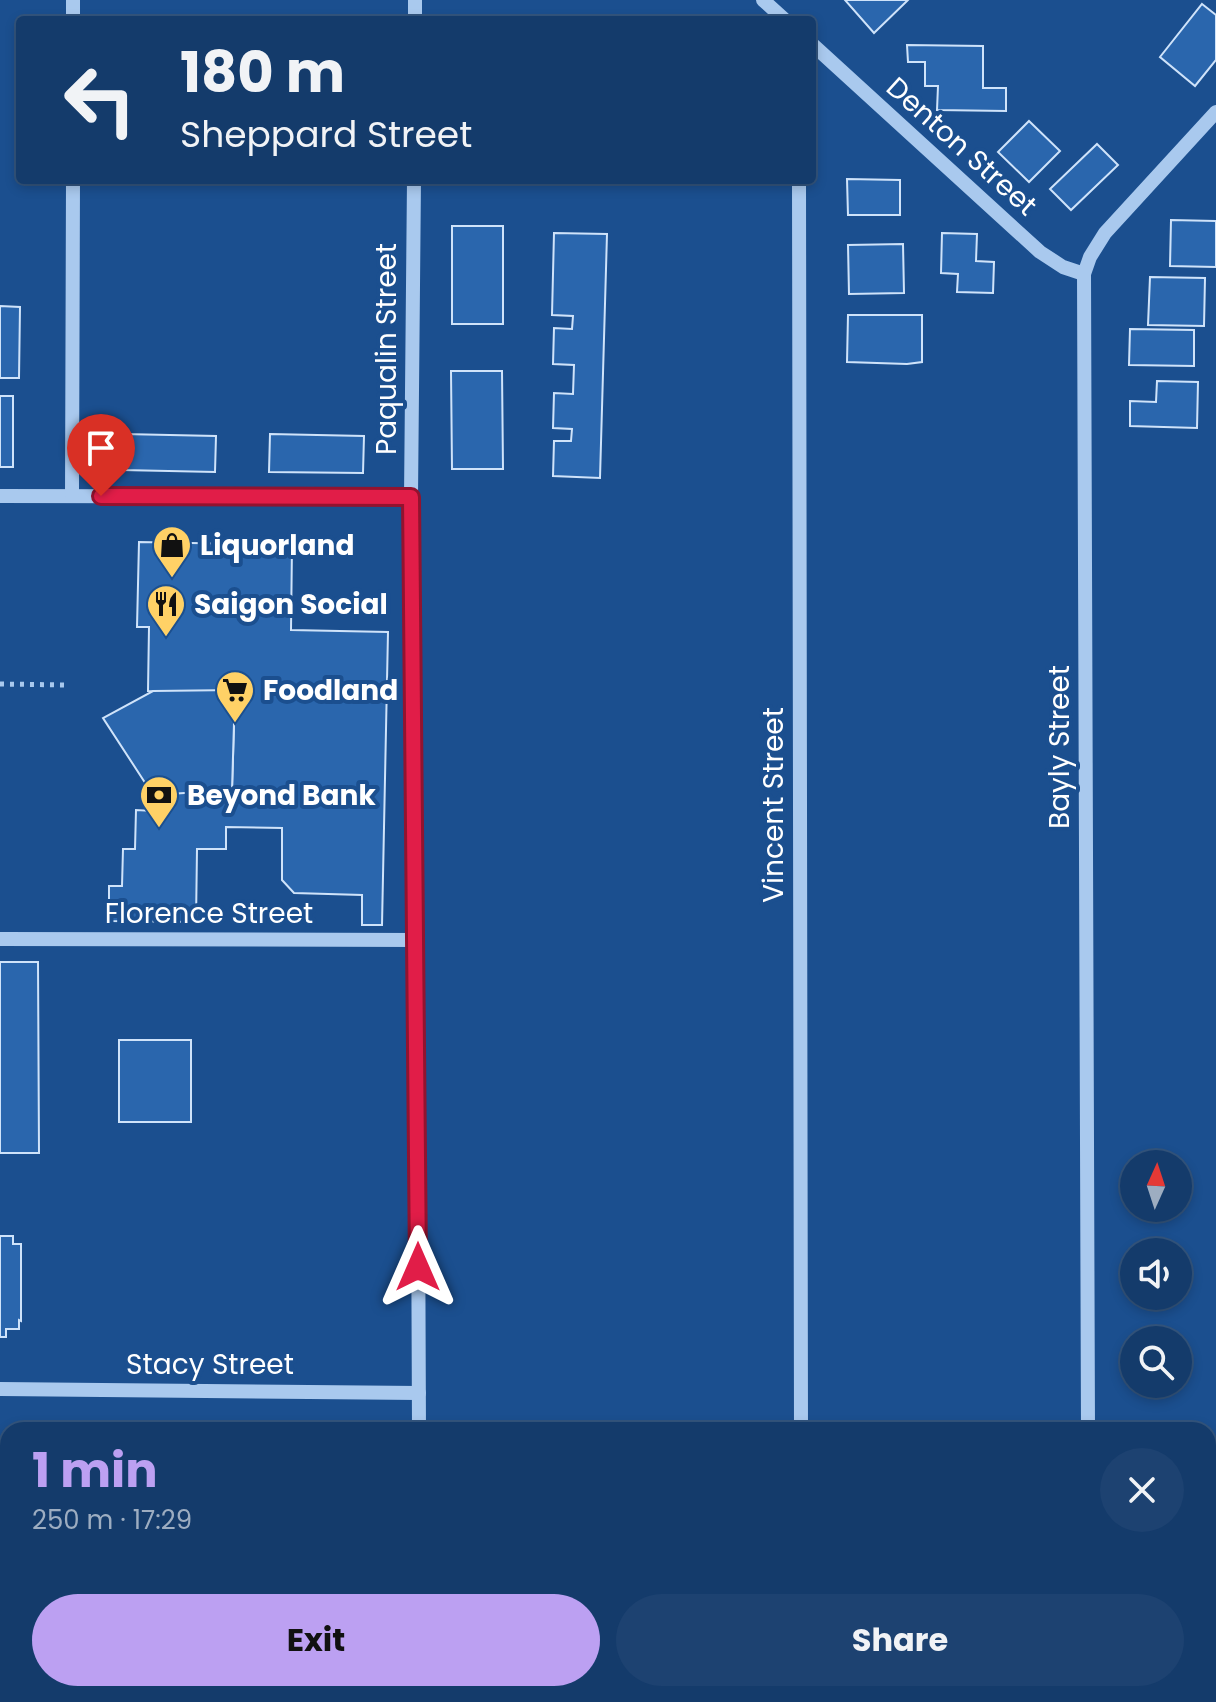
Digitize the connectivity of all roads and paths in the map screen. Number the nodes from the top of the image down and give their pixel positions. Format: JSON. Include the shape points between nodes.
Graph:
{"nodes":[{"id":1,"x":763,"y":0,"type":"edge"},
{"id":2,"x":781,"y":16,"type":"edge"},
{"id":3,"x":816,"y":49,"type":"edge"},
{"id":4,"x":1216,"y":112,"type":"edge"},
{"id":5,"x":73,"y":184,"type":"edge"},
{"id":6,"x":414,"y":184,"type":"edge"},
{"id":7,"x":799,"y":184,"type":"edge"},
{"id":8,"x":1084,"y":274,"type":"junction"},
{"id":9,"x":0,"y":496,"type":"edge"},
{"id":10,"x":72,"y":496,"type":"junction"},
{"id":11,"x":411,"y":497,"type":"junction"},
{"id":12,"x":0,"y":684,"type":"edge"},
{"id":13,"x":68,"y":685,"type":"dead end"},
{"id":14,"x":0,"y":939,"type":"edge"},
{"id":15,"x":417,"y":940,"type":"junction"},
{"id":16,"x":0,"y":1389,"type":"edge"},
{"id":17,"x":419,"y":1393,"type":"junction"},
{"id":18,"x":419,"y":1422,"type":"edge"},
{"id":19,"x":801,"y":1422,"type":"edge"},
{"id":20,"x":1088,"y":1422,"type":"edge"}],
"edges":[{"from":1,"to":2,"type":"street"},
{"from":3,"to":8,"type":"street","name":"Denton Street","via":[[1040,252]]},
{"from":4,"to":8,"type":"street","name":"Bayly Street","via":[[1105,233]]},
{"from":5,"to":10,"type":"street"},
{"from":6,"to":11,"type":"street","name":"Paqualin Street"},
{"from":7,"to":19,"type":"street","name":"Vincent Street"},
{"from":8,"to":20,"type":"street","name":"Bayly Street"},
{"from":9,"to":10,"type":"street"},
{"from":10,"to":11,"type":"street"},
{"from":11,"to":15,"type":"street","name":"Paqualin Street"},
{"from":12,"to":13,"type":"path"},
{"from":14,"to":15,"type":"street","name":"Florence Street"},
{"from":15,"to":17,"type":"street","name":"Paqualin Street"},
{"from":16,"to":17,"type":"street","name":"Stacy Street"},
{"from":17,"to":18,"type":"street","name":"Paqualin Street"}]}
